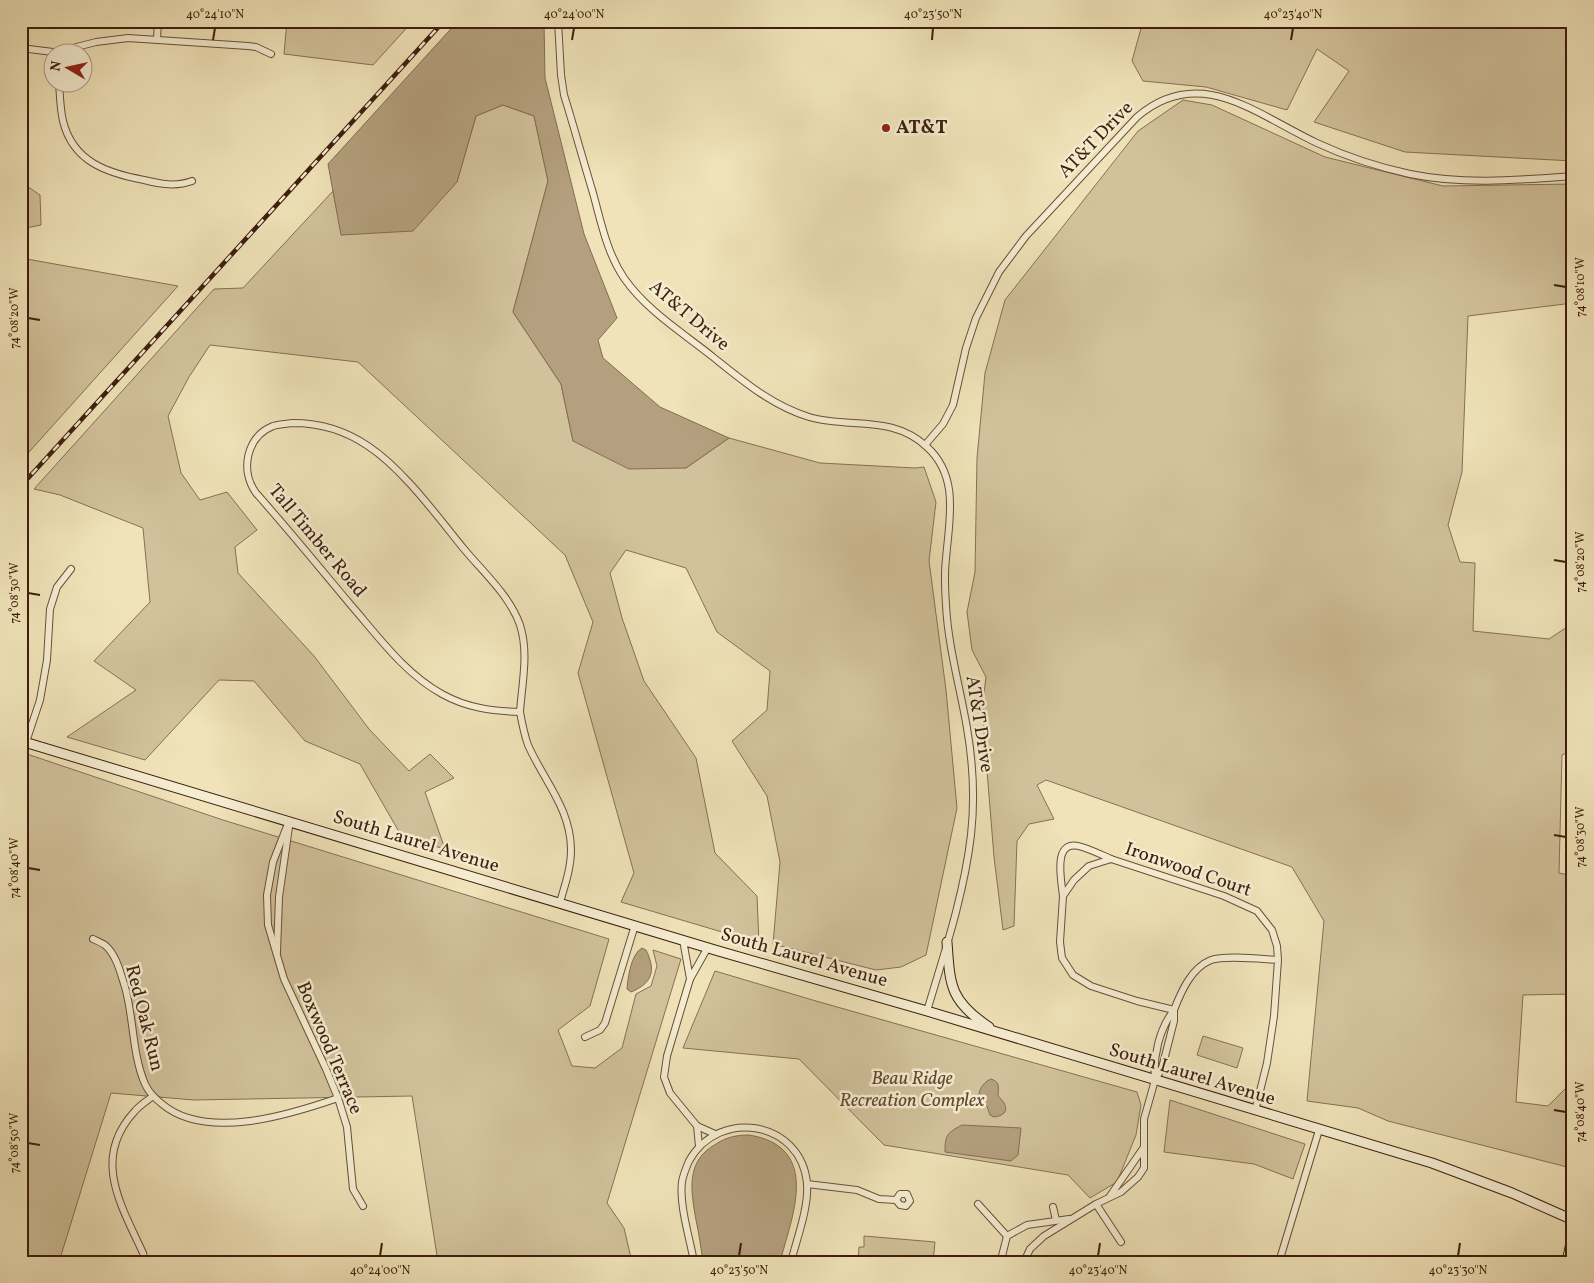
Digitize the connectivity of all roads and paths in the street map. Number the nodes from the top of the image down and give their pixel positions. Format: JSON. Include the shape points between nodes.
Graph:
{"nodes":[{"id":1,"x":158,"y":21,"type":"edge"},
{"id":2,"x":558,"y":21,"type":"edge"},
{"id":3,"x":157,"y":40,"type":"junction"},
{"id":4,"x":92,"y":43,"type":"edge"},
{"id":5,"x":21,"y":48,"type":"edge"},
{"id":6,"x":42,"y":51,"type":"edge"},
{"id":7,"x":271,"y":54,"type":"dead end"},
{"id":8,"x":60,"y":92,"type":"edge"},
{"id":9,"x":1573,"y":176,"type":"edge"},
{"id":10,"x":192,"y":181,"type":"dead end"},
{"id":11,"x":925,"y":445,"type":"junction"},
{"id":12,"x":71,"y":569,"type":"dead end"},
{"id":13,"x":520,"y":712,"type":"junction"},
{"id":14,"x":24,"y":742,"type":"edge"},
{"id":15,"x":290,"y":822,"type":"junction"},
{"id":16,"x":1111,"y":859,"type":"junction"},
{"id":17,"x":1062,"y":896,"type":"junction"},
{"id":18,"x":560,"y":902,"type":"junction"},
{"id":19,"x":635,"y":925,"type":"junction"},
{"id":20,"x":93,"y":939,"type":"dead end"},
{"id":21,"x":683,"y":940,"type":"junction"},
{"id":22,"x":947,"y":942,"type":"junction"},
{"id":23,"x":708,"y":947,"type":"junction"},
{"id":24,"x":277,"y":960,"type":"junction"},
{"id":25,"x":1278,"y":960,"type":"junction"},
{"id":26,"x":690,"y":979,"type":"junction"},
{"id":27,"x":1174,"y":1010,"type":"junction"},
{"id":28,"x":927,"y":1011,"type":"junction"},
{"id":29,"x":1002,"y":1034,"type":"junction"},
{"id":30,"x":585,"y":1037,"type":"dead end"},
{"id":31,"x":1160,"y":1040,"type":"junction"},
{"id":32,"x":1168,"y":1043,"type":"junction"},
{"id":33,"x":1155,"y":1080,"type":"junction"},
{"id":34,"x":153,"y":1096,"type":"junction"},
{"id":35,"x":338,"y":1098,"type":"junction"},
{"id":36,"x":1255,"y":1111,"type":"junction"},
{"id":37,"x":697,"y":1126,"type":"junction"},
{"id":38,"x":1318,"y":1130,"type":"junction"},
{"id":39,"x":715,"y":1134,"type":"junction"},
{"id":40,"x":699,"y":1146,"type":"junction"},
{"id":41,"x":1144,"y":1147,"type":"junction"},
{"id":42,"x":807,"y":1184,"type":"junction"},
{"id":43,"x":1110,"y":1197,"type":"junction"},
{"id":44,"x":896,"y":1200,"type":"dead end"},
{"id":45,"x":978,"y":1204,"type":"dead end"},
{"id":46,"x":1096,"y":1204,"type":"junction"},
{"id":47,"x":363,"y":1206,"type":"dead end"},
{"id":48,"x":1053,"y":1207,"type":"dead end"},
{"id":49,"x":1070,"y":1219,"type":"junction"},
{"id":50,"x":1056,"y":1220,"type":"junction"},
{"id":51,"x":1573,"y":1220,"type":"edge"},
{"id":52,"x":1573,"y":1233,"type":"edge"},
{"id":53,"x":1007,"y":1236,"type":"junction"},
{"id":54,"x":1121,"y":1242,"type":"dead end"},
{"id":55,"x":145,"y":1262,"type":"edge"},
{"id":56,"x":694,"y":1262,"type":"edge"},
{"id":57,"x":791,"y":1262,"type":"edge"},
{"id":58,"x":1004,"y":1262,"type":"edge"},
{"id":59,"x":1024,"y":1262,"type":"edge"},
{"id":60,"x":1279,"y":1262,"type":"edge"},
{"id":61,"x":1567,"y":1262,"type":"edge"}],
"edges":[{"from":1,"to":3,"type":"street"},
{"from":2,"to":11,"type":"street","name":"AT&T Drive","via":[[564,95],[605,237],[625,278],[637,293],[765,397],[792,411],[827,421],[888,426],[909,433]]},
{"from":3,"to":4,"type":"street","via":[[128,38]]},
{"from":3,"to":7,"type":"street","via":[[248,46]]},
{"from":5,"to":6,"type":"street"},
{"from":8,"to":10,"type":"street","via":[[67,131],[78,150],[93,164],[111,173],[164,184]]},
{"from":9,"to":11,"type":"street","name":"AT&T Drive","via":[[1472,181],[1413,174],[1340,153],[1230,99],[1194,93],[1162,99],[1137,117],[1026,236],[999,272],[976,318],[953,405],[943,424]]},
{"from":11,"to":22,"type":"street","name":"AT&T Drive","via":[[942,467],[951,494],[945,564],[946,604],[973,773],[967,861]]},
{"from":12,"to":14,"type":"street","via":[[57,587],[50,609],[47,660],[40,700]]},
{"from":13,"to":13,"type":"street","name":"Tall Timber Road","via":[[524,642],[512,608],[393,466],[355,438],[330,428],[293,423],[274,426],[261,434],[247,460],[247,474],[253,488],[402,664],[427,685],[454,700],[479,709]]},
{"from":13,"to":18,"type":"street","name":"Tall Timber Road","via":[[528,744],[560,802],[569,827],[570,860]]},
{"from":14,"to":15,"type":"main road","name":"South Laurel Avenue"},
{"from":15,"to":18,"type":"main road","name":"South Laurel Avenue"},
{"from":15,"to":24,"type":"street","name":"Boxwood Terrace","via":[[279,897]]},
{"from":15,"to":24,"type":"street","name":"Boxwood Terrace","via":[[273,862],[267,895],[268,925]]},
{"from":16,"to":17,"type":"street","name":"Ironwood Court","via":[[1090,866]]},
{"from":16,"to":17,"type":"street","name":"Ironwood Court","via":[[1081,846],[1067,848],[1060,863]]},
{"from":16,"to":25,"type":"street","name":"Ironwood Court","via":[[1224,896],[1258,911],[1272,930]]},
{"from":17,"to":27,"type":"street","name":"Ironwood Court","via":[[1062,958],[1073,975],[1091,986]]},
{"from":18,"to":19,"type":"main road","name":"South Laurel Avenue"},
{"from":19,"to":21,"type":"main road","name":"South Laurel Avenue"},
{"from":19,"to":30,"type":"street","via":[[605,1023],[600,1030]]},
{"from":20,"to":34,"type":"street","name":"Red Oak Run","via":[[106,946],[122,976],[139,1066]]},
{"from":21,"to":23,"type":"main road","name":"South Laurel Avenue"},
{"from":21,"to":26,"type":"street"},
{"from":22,"to":28,"type":"street","name":"AT&T Drive"},
{"from":22,"to":29,"type":"main road","via":[[949,971],[959,1002]]},
{"from":23,"to":26,"type":"street"},
{"from":23,"to":28,"type":"main road","name":"South Laurel Avenue"},
{"from":24,"to":35,"type":"street","name":"Boxwood Terrace"},
{"from":25,"to":27,"type":"street","via":[[1211,960],[1197,970]]},
{"from":25,"to":36,"type":"street","name":"Ironwood Court","via":[[1267,1063]]},
{"from":26,"to":37,"type":"street","via":[[664,1076],[670,1093]]},
{"from":27,"to":31,"type":"street","via":[[1165,1021]]},
{"from":27,"to":32,"type":"street"},
{"from":28,"to":29,"type":"main road","name":"South Laurel Avenue"},
{"from":29,"to":33,"type":"main road","name":"South Laurel Avenue"},
{"from":31,"to":32,"type":"street"},
{"from":31,"to":33,"type":"street","via":[[1154,1063]]},
{"from":32,"to":33,"type":"street","via":[[1162,1068]]},
{"from":33,"to":36,"type":"main road","name":"South Laurel Avenue"},
{"from":33,"to":41,"type":"street","via":[[1144,1119]]},
{"from":34,"to":35,"type":"street","name":"Red Oak Run","via":[[179,1115],[200,1122],[224,1123],[294,1113]]},
{"from":34,"to":55,"type":"street","via":[[135,1110],[115,1143],[112,1155],[112,1178],[117,1196]]},
{"from":35,"to":47,"type":"street","name":"Boxwood Terrace","via":[[347,1127],[353,1189]]},
{"from":36,"to":38,"type":"main road","name":"South Laurel Avenue"},
{"from":37,"to":39,"type":"street"},
{"from":37,"to":40,"type":"street"},
{"from":38,"to":51,"type":"main road","name":"South Laurel Avenue","via":[[1432,1163]]},
{"from":38,"to":60,"type":"street"},
{"from":39,"to":40,"type":"street"},
{"from":39,"to":42,"type":"street","via":[[750,1127],[773,1133],[798,1157]]},
{"from":40,"to":56,"type":"street","via":[[685,1169],[682,1183]]},
{"from":41,"to":43,"type":"street"},
{"from":41,"to":43,"type":"street","via":[[1144,1168],[1121,1192]]},
{"from":42,"to":44,"type":"street","via":[[857,1190],[879,1199]]},
{"from":42,"to":57,"type":"street"},
{"from":43,"to":46,"type":"street"},
{"from":45,"to":53,"type":"street"},
{"from":46,"to":49,"type":"street"},
{"from":46,"to":54,"type":"street"},
{"from":48,"to":50,"type":"street"},
{"from":49,"to":50,"type":"street"},
{"from":49,"to":59,"type":"street","via":[[1037,1242]]},
{"from":50,"to":53,"type":"street","via":[[1027,1225]]},
{"from":52,"to":61,"type":"main road"},
{"from":53,"to":58,"type":"street","via":[[1002,1256]]}]}
